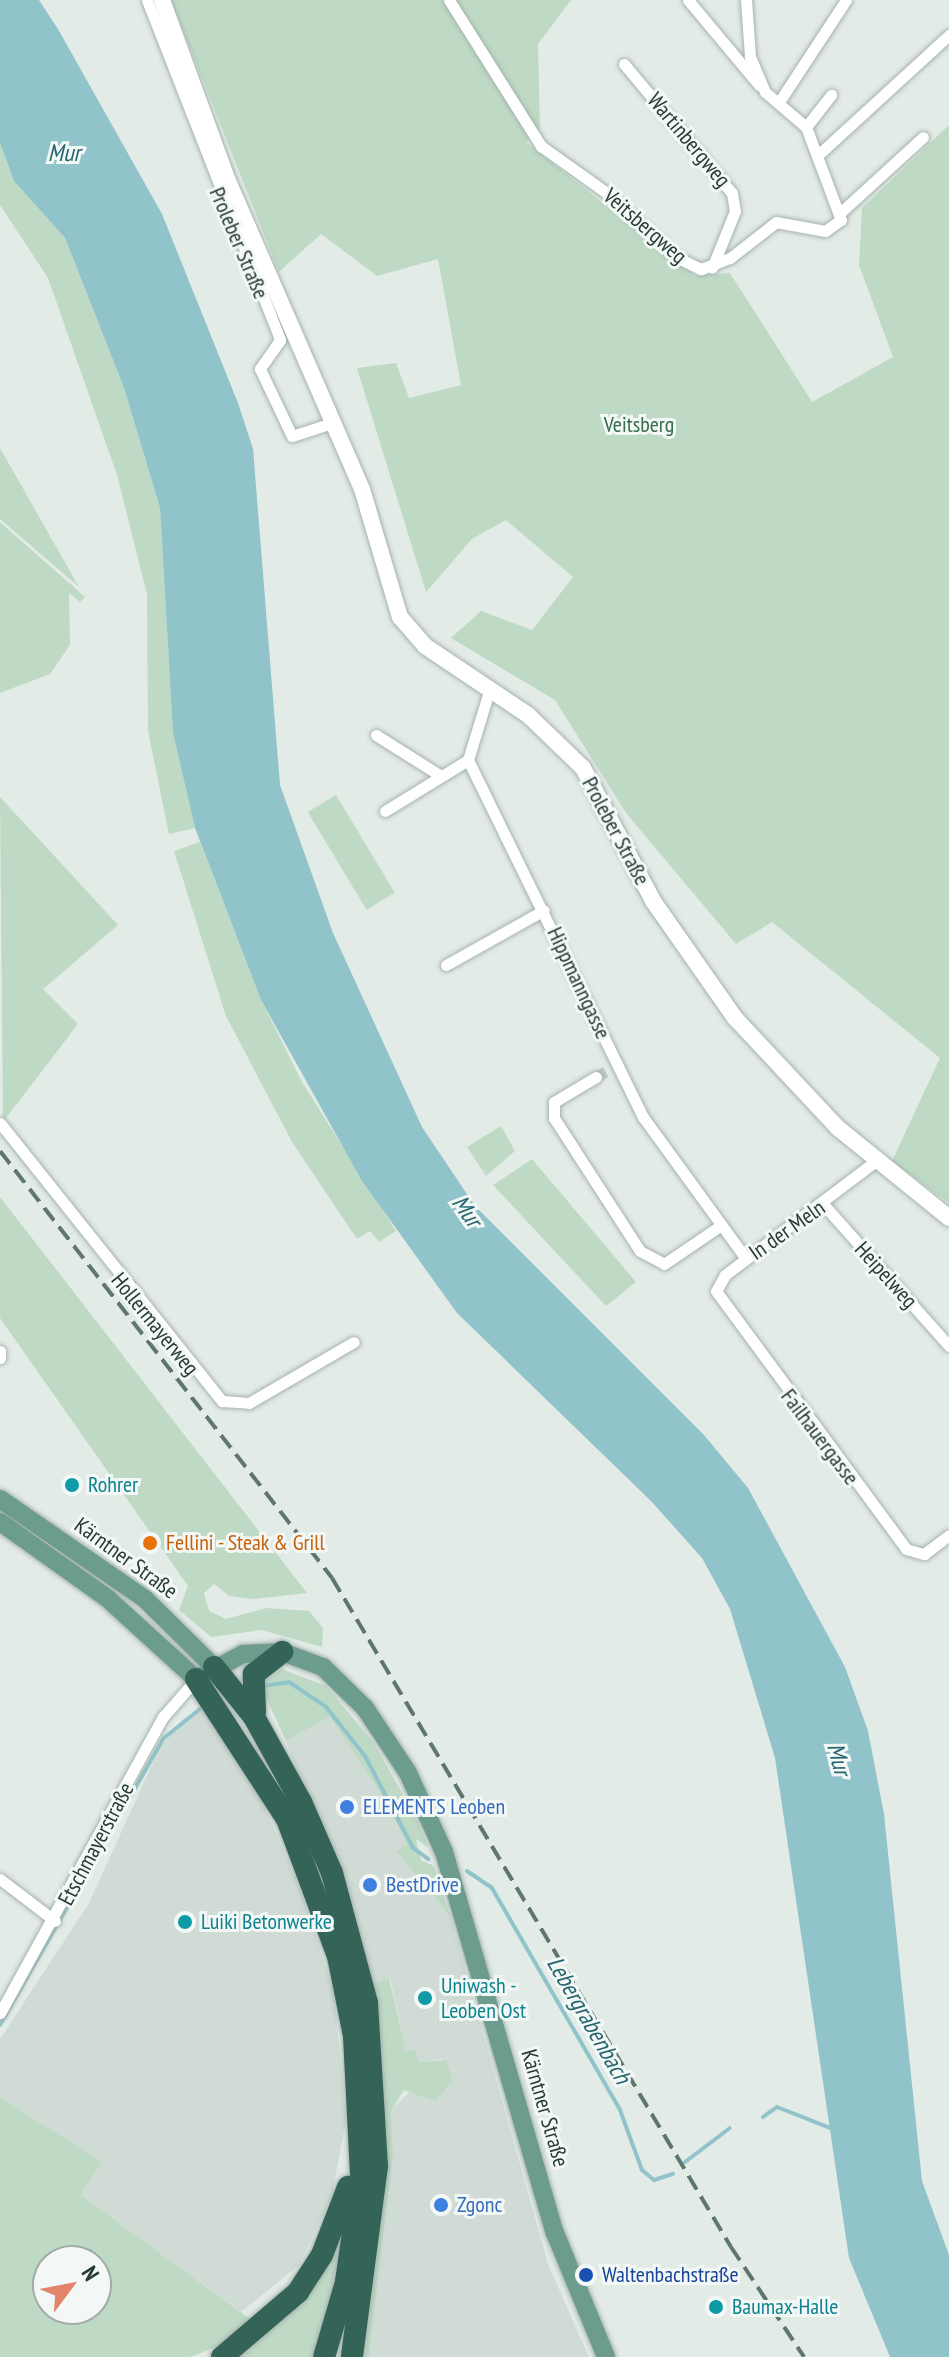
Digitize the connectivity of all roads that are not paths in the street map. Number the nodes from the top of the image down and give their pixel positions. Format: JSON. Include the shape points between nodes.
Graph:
{"nodes":[{"id":1,"x":147,"y":0,"type":"edge"},
{"id":2,"x":162,"y":0,"type":"edge"},
{"id":3,"x":449,"y":0,"type":"edge"},
{"id":4,"x":688,"y":0,"type":"edge"},
{"id":5,"x":746,"y":0,"type":"edge"},
{"id":6,"x":846,"y":0,"type":"edge"},
{"id":7,"x":949,"y":35,"type":"edge"},
{"id":8,"x":624,"y":64,"type":"dead end"},
{"id":9,"x":765,"y":92,"type":"junction"},
{"id":10,"x":831,"y":95,"type":"dead end"},
{"id":11,"x":779,"y":102,"type":"junction"},
{"id":12,"x":806,"y":127,"type":"junction"},
{"id":13,"x":923,"y":137,"type":"dead end"},
{"id":14,"x":818,"y":155,"type":"junction"},
{"id":15,"x":841,"y":212,"type":"junction"},
{"id":16,"x":712,"y":268,"type":"junction"},
{"id":17,"x":332,"y":423,"type":"junction"},
{"id":18,"x":490,"y":688,"type":"junction"},
{"id":19,"x":376,"y":735,"type":"dead end"},
{"id":20,"x":468,"y":760,"type":"junction"},
{"id":21,"x":441,"y":776,"type":"junction"},
{"id":22,"x":385,"y":811,"type":"dead end"},
{"id":23,"x":544,"y":910,"type":"junction"},
{"id":24,"x":446,"y":965,"type":"dead end"},
{"id":25,"x":596,"y":1077,"type":"tunnel mouth"},
{"id":26,"x":0,"y":1123,"type":"edge"},
{"id":27,"x":877,"y":1160,"type":"junction"},
{"id":28,"x":823,"y":1204,"type":"junction"},
{"id":29,"x":949,"y":1218,"type":"edge"},
{"id":30,"x":720,"y":1226,"type":"junction"},
{"id":31,"x":746,"y":1259,"type":"junction"},
{"id":32,"x":723,"y":1308,"type":"joint"},
{"id":33,"x":354,"y":1342,"type":"dead end"},
{"id":34,"x":949,"y":1346,"type":"edge"},
{"id":35,"x":0,"y":1351,"type":"edge"},
{"id":36,"x":0,"y":1358,"type":"edge"},
{"id":37,"x":0,"y":1499,"type":"edge"},
{"id":38,"x":0,"y":1522,"type":"edge"},
{"id":39,"x":949,"y":1535,"type":"edge"},
{"id":40,"x":282,"y":1652,"type":"junction"},
{"id":41,"x":205,"y":1673,"type":"junction"},
{"id":42,"x":254,"y":1717,"type":"junction"},
{"id":43,"x":0,"y":1879,"type":"edge"},
{"id":44,"x":55,"y":1921,"type":"junction"},
{"id":45,"x":2,"y":2006,"type":"edge"},
{"id":46,"x":359,"y":2103,"type":"junction"},
{"id":47,"x":222,"y":2357,"type":"edge"},
{"id":48,"x":324,"y":2357,"type":"edge"},
{"id":49,"x":353,"y":2357,"type":"edge"},
{"id":50,"x":606,"y":2357,"type":"edge"}],
"edges":[{"from":1,"to":17,"type":"street","name":"Proleber Straße","via":[[280,340],[260,369],[292,436]]},
{"from":2,"to":17,"type":"main road","name":"Proleber Straße","via":[[228,181]]},
{"from":3,"to":16,"type":"street","name":"Veitsbergweg","via":[[541,146],[604,191],[676,257]]},
{"from":4,"to":9,"type":"street"},
{"from":5,"to":9,"type":"street","via":[[750,56]]},
{"from":6,"to":11,"type":"street"},
{"from":7,"to":14,"type":"street"},
{"from":8,"to":16,"type":"street","name":"Wartinbergweg","via":[[732,193],[735,211]]},
{"from":9,"to":11,"type":"street"},
{"from":10,"to":12,"type":"street"},
{"from":11,"to":12,"type":"street"},
{"from":12,"to":14,"type":"street"},
{"from":13,"to":15,"type":"street"},
{"from":14,"to":15,"type":"street"},
{"from":15,"to":16,"type":"street","name":"Veitsbergweg","via":[[840,224],[825,231],[788,222],[763,226]]},
{"from":17,"to":18,"type":"main road","name":"Proleber Straße","via":[[362,489],[400,617],[425,646]]},
{"from":18,"to":20,"type":"street"},
{"from":18,"to":27,"type":"main road","name":"Proleber Straße","via":[[583,768],[642,883],[711,987],[795,1085]]},
{"from":19,"to":21,"type":"street"},
{"from":20,"to":21,"type":"street"},
{"from":20,"to":23,"type":"street","name":"Hippmanngasse"},
{"from":21,"to":22,"type":"street"},
{"from":23,"to":24,"type":"street"},
{"from":23,"to":30,"type":"street","name":"Hippmanngasse","via":[[613,1068],[669,1162]]},
{"from":25,"to":30,"type":"street","via":[[554,1102],[569,1148],[647,1259],[664,1264]]},
{"from":26,"to":33,"type":"street","name":"Hollermayerweg","via":[[222,1401],[249,1403]]},
{"from":27,"to":28,"type":"street","name":"In der Meln"},
{"from":27,"to":29,"type":"main road","name":"Proleber Straße"},
{"from":28,"to":31,"type":"street","name":"In der Meln"},
{"from":28,"to":34,"type":"street","name":"Heipelweg"},
{"from":30,"to":31,"type":"street","name":"Hippmanngasse"},
{"from":31,"to":32,"type":"street","name":"In der Meln","via":[[718,1285]]},
{"from":32,"to":39,"type":"street","name":"Failhauergasse","via":[[906,1549],[924,1554]]},
{"from":35,"to":36,"type":"street"},
{"from":37,"to":41,"type":"main road","name":"Kärntner Straße","via":[[145,1599]]},
{"from":38,"to":41,"type":"main road","name":"Kärntner Straße"},
{"from":40,"to":41,"type":"main road","via":[[243,1654]]},
{"from":40,"to":42,"type":"highway","via":[[251,1680]]},
{"from":40,"to":50,"type":"main road","name":"Kärntner Straße","via":[[323,1667],[390,1744],[444,1852],[555,2233]]},
{"from":41,"to":42,"type":"highway"},
{"from":41,"to":44,"type":"street","name":"Etschmayerstraße","via":[[163,1717]]},
{"from":41,"to":46,"type":"highway","via":[[313,1877],[338,1956]]},
{"from":42,"to":49,"type":"highway","via":[[332,1873],[367,2003],[377,2166]]},
{"from":43,"to":44,"type":"street"},
{"from":44,"to":45,"type":"street","name":"Etschmayerstraße"},
{"from":46,"to":47,"type":"highway","via":[[351,2174],[322,2255],[268,2322]]},
{"from":46,"to":48,"type":"highway","via":[[360,2189]]}]}
